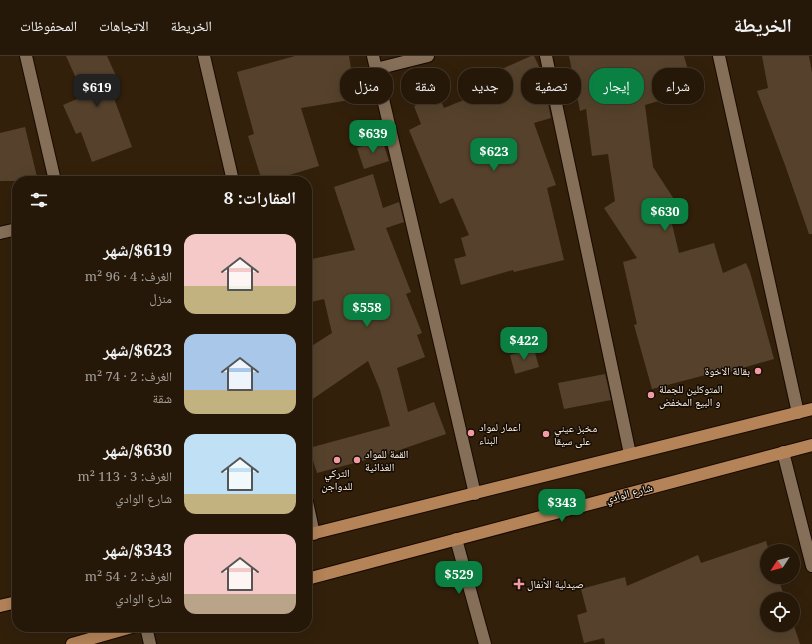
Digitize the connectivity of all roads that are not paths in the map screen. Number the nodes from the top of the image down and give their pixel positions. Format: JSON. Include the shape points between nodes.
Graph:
{"nodes":[{"id":1,"x":26,"y":56,"type":"edge"},
{"id":2,"x":204,"y":56,"type":"edge"},
{"id":3,"x":373,"y":56,"type":"edge"},
{"id":4,"x":428,"y":56,"type":"edge"},
{"id":5,"x":546,"y":56,"type":"edge"},
{"id":6,"x":719,"y":56,"type":"edge"},
{"id":7,"x":376,"y":68,"type":"edge"},
{"id":8,"x":380,"y":68,"type":"edge"},
{"id":9,"x":384,"y":104,"type":"edge"},
{"id":10,"x":54,"y":176,"type":"edge"},
{"id":11,"x":232,"y":176,"type":"edge"},
{"id":12,"x":12,"y":230,"type":"edge"},
{"id":13,"x":0,"y":233,"type":"edge"},
{"id":14,"x":812,"y":409,"type":"edge"},
{"id":15,"x":798,"y":413,"type":"junction"},
{"id":16,"x":812,"y":445,"type":"edge"},
{"id":17,"x":783,"y":452,"type":"junction"},
{"id":18,"x":630,"y":454,"type":"junction"},
{"id":19,"x":475,"y":494,"type":"junction"},
{"id":20,"x":312,"y":534,"type":"edge"},
{"id":21,"x":456,"y":539,"type":"junction"},
{"id":22,"x":812,"y":566,"type":"edge"},
{"id":23,"x":312,"y":578,"type":"edge"},
{"id":24,"x":12,"y":603,"type":"edge"},
{"id":25,"x":0,"y":606,"type":"edge"},
{"id":26,"x":114,"y":632,"type":"edge"},
{"id":27,"x":147,"y":632,"type":"edge"},
{"id":28,"x":72,"y":644,"type":"edge"},
{"id":29,"x":150,"y":644,"type":"edge"},
{"id":30,"x":486,"y":644,"type":"edge"}],
"edges":[{"from":1,"to":10,"type":"street"},
{"from":2,"to":11,"type":"street"},
{"from":3,"to":7,"type":"street"},
{"from":4,"to":8,"type":"street"},
{"from":5,"to":18,"type":"street"},
{"from":6,"to":15,"type":"street"},
{"from":9,"to":19,"type":"street"},
{"from":12,"to":13,"type":"street"},
{"from":14,"to":15,"type":"main road"},
{"from":15,"to":18,"type":"main road"},
{"from":16,"to":17,"type":"main road","name":"شارع الوادي"},
{"from":17,"to":21,"type":"main road","name":"شارع الوادي"},
{"from":17,"to":22,"type":"street"},
{"from":18,"to":19,"type":"main road"},
{"from":19,"to":20,"type":"main road"},
{"from":21,"to":23,"type":"main road","name":"شارع الوادي"},
{"from":21,"to":30,"type":"street"},
{"from":24,"to":25,"type":"main road"},
{"from":26,"to":28,"type":"main road"},
{"from":27,"to":29,"type":"street"}]}
